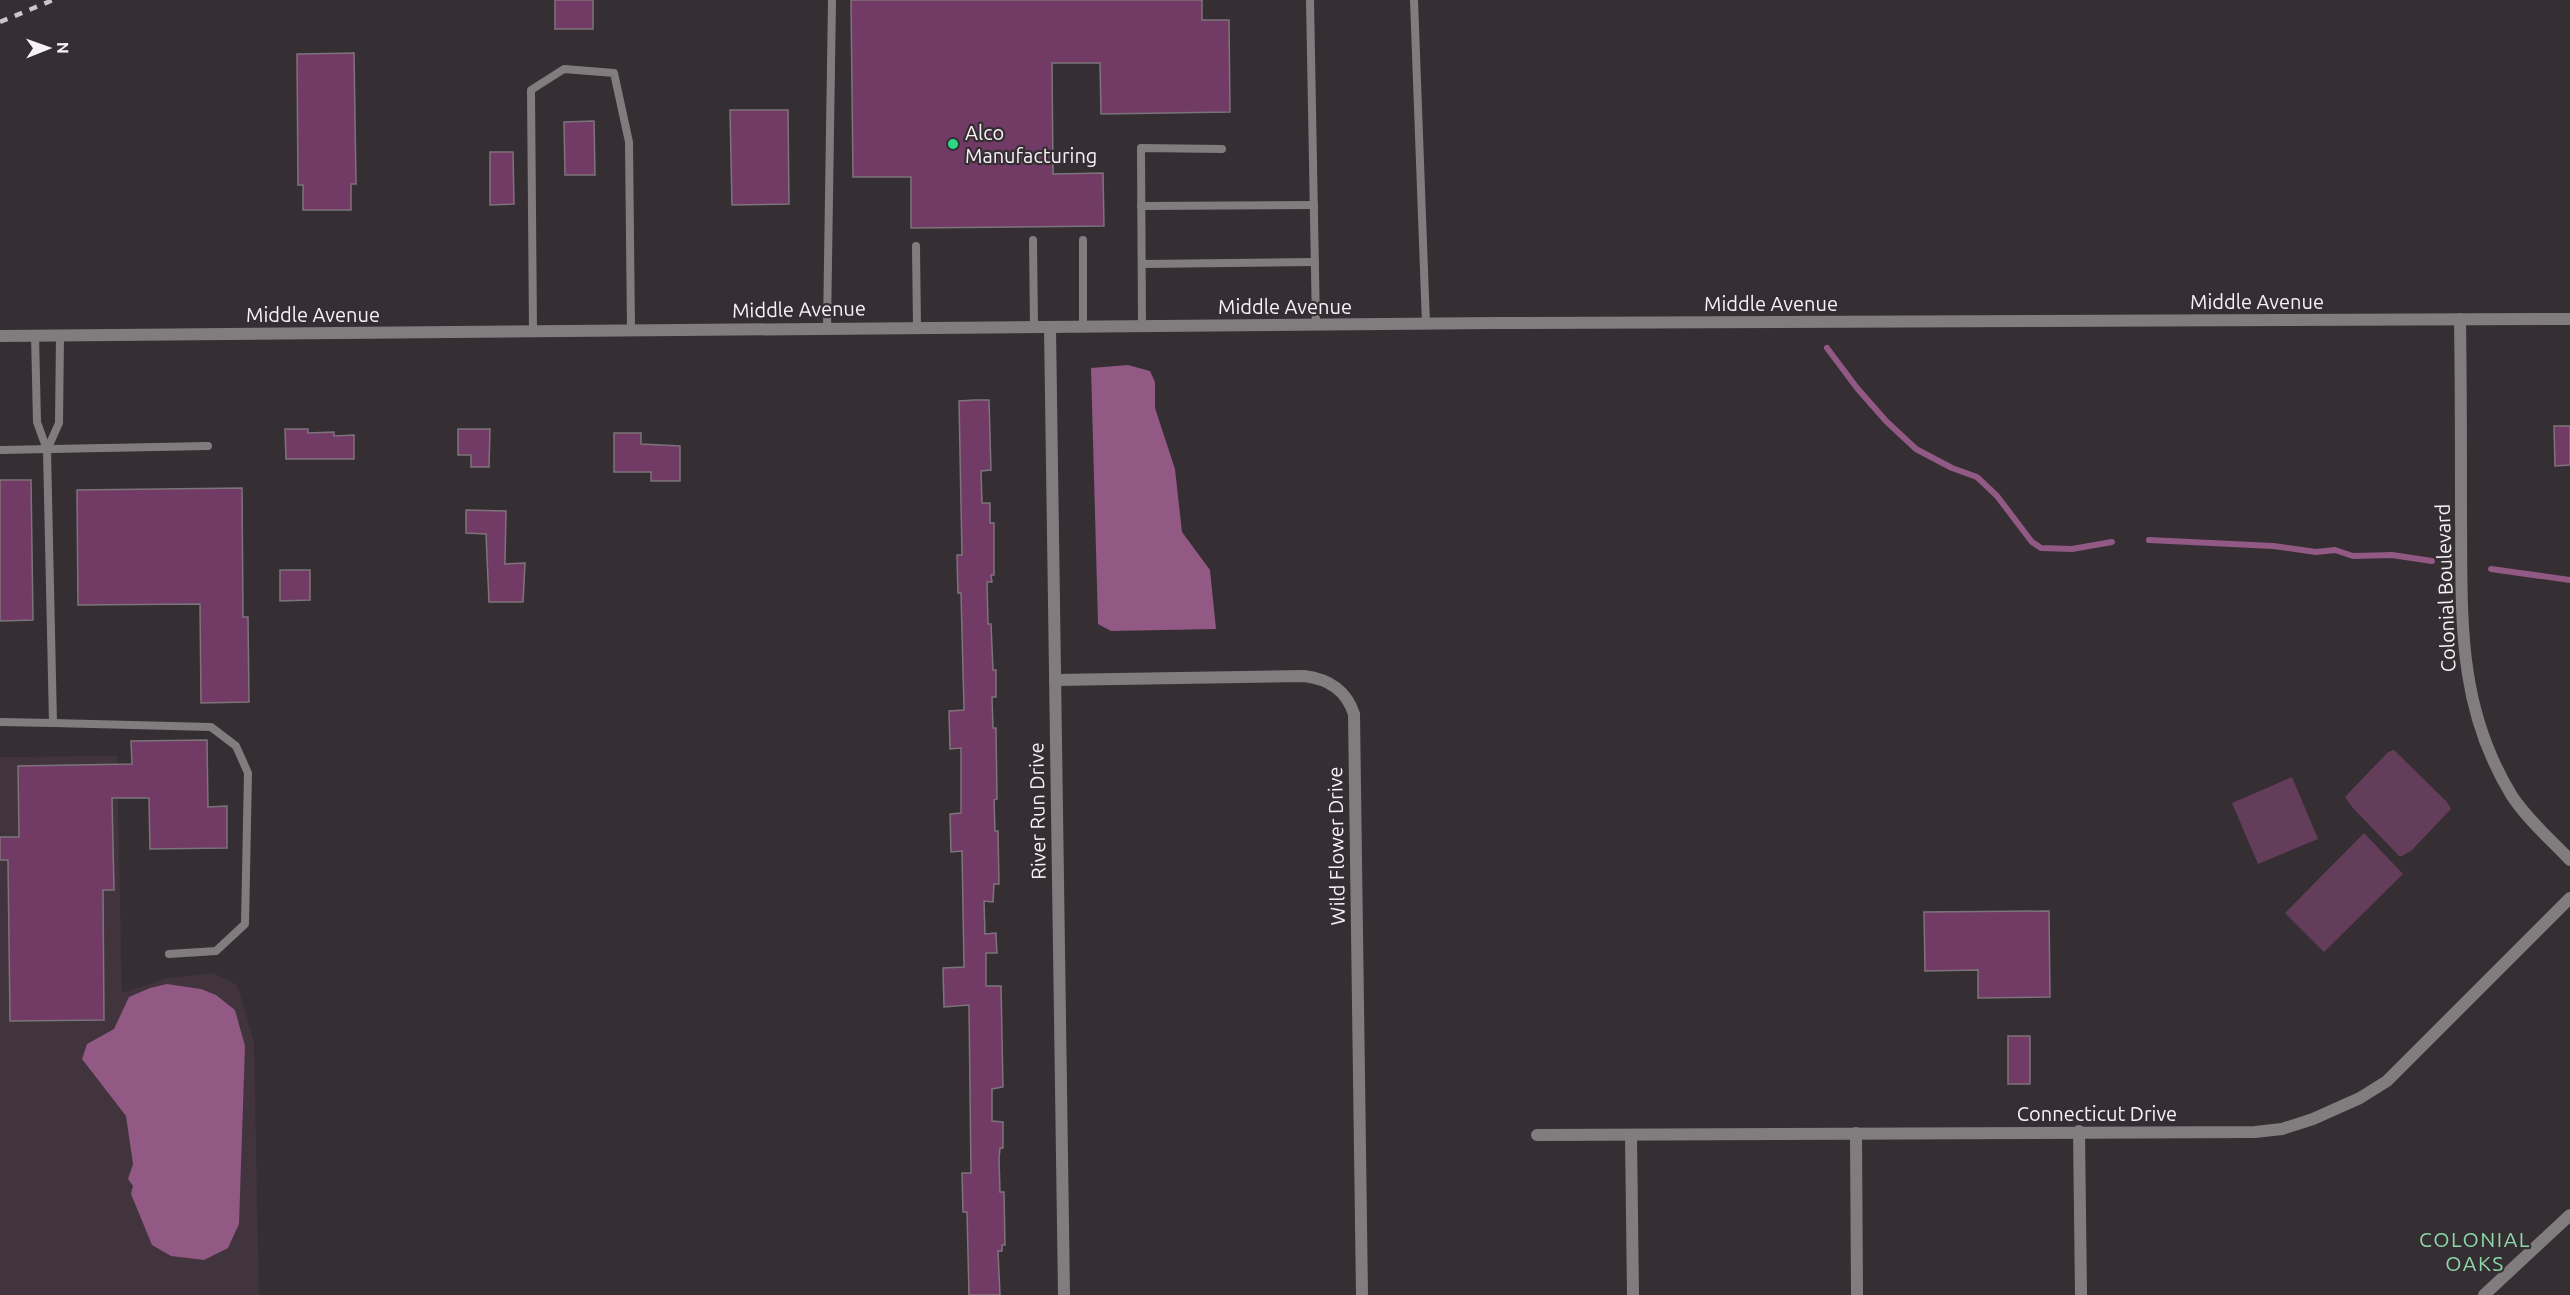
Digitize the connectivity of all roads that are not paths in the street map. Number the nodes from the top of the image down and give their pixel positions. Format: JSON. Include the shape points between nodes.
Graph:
{"nodes":[{"id":1,"x":832,"y":0,"type":"edge"},
{"id":2,"x":1310,"y":0,"type":"edge"},
{"id":3,"x":1414,"y":0,"type":"edge"},
{"id":4,"x":1222,"y":149,"type":"dead end"},
{"id":5,"x":1314,"y":205,"type":"junction"},
{"id":6,"x":1141,"y":206,"type":"junction"},
{"id":7,"x":1033,"y":240,"type":"dead end"},
{"id":8,"x":1083,"y":240,"type":"dead end"},
{"id":9,"x":916,"y":246,"type":"dead end"},
{"id":10,"x":1315,"y":262,"type":"junction"},
{"id":11,"x":1142,"y":264,"type":"junction"},
{"id":12,"x":2460,"y":319,"type":"junction"},
{"id":13,"x":2570,"y":319,"type":"edge"},
{"id":14,"x":1426,"y":324,"type":"junction"},
{"id":15,"x":1316,"y":325,"type":"junction"},
{"id":16,"x":1142,"y":326,"type":"junction"},
{"id":17,"x":1034,"y":327,"type":"junction"},
{"id":18,"x":1050,"y":327,"type":"junction"},
{"id":19,"x":1083,"y":327,"type":"junction"},
{"id":20,"x":827,"y":328,"type":"junction"},
{"id":21,"x":917,"y":328,"type":"junction"},
{"id":22,"x":631,"y":330,"type":"junction"},
{"id":23,"x":532,"y":331,"type":"junction"},
{"id":24,"x":35,"y":335,"type":"junction"},
{"id":25,"x":60,"y":335,"type":"junction"},
{"id":26,"x":0,"y":336,"type":"edge"},
{"id":27,"x":208,"y":446,"type":"dead end"},
{"id":28,"x":0,"y":450,"type":"edge"},
{"id":29,"x":47,"y":450,"type":"junction"},
{"id":30,"x":1055,"y":680,"type":"junction"},
{"id":31,"x":0,"y":722,"type":"edge"},
{"id":32,"x":53,"y":723,"type":"junction"},
{"id":33,"x":2570,"y":860,"type":"edge"},
{"id":34,"x":2570,"y":898,"type":"edge"},
{"id":35,"x":169,"y":954,"type":"dead end"},
{"id":36,"x":2079,"y":1131,"type":"junction"},
{"id":37,"x":1856,"y":1133,"type":"junction"},
{"id":38,"x":1537,"y":1135,"type":"dead end"},
{"id":39,"x":1631,"y":1135,"type":"junction"},
{"id":40,"x":2570,"y":1215,"type":"edge"},
{"id":41,"x":1064,"y":1295,"type":"edge"},
{"id":42,"x":1362,"y":1295,"type":"edge"},
{"id":43,"x":1633,"y":1295,"type":"edge"},
{"id":44,"x":1857,"y":1295,"type":"edge"},
{"id":45,"x":2082,"y":1295,"type":"edge"},
{"id":46,"x":2484,"y":1295,"type":"edge"}],
"edges":[{"from":1,"to":20,"type":"lane"},
{"from":2,"to":5,"type":"lane"},
{"from":3,"to":14,"type":"lane"},
{"from":4,"to":6,"type":"lane","via":[[1141,148]]},
{"from":5,"to":6,"type":"lane"},
{"from":5,"to":10,"type":"lane"},
{"from":6,"to":11,"type":"lane"},
{"from":7,"to":17,"type":"lane"},
{"from":8,"to":19,"type":"lane"},
{"from":9,"to":21,"type":"lane"},
{"from":10,"to":11,"type":"lane"},
{"from":10,"to":15,"type":"lane"},
{"from":11,"to":16,"type":"lane"},
{"from":12,"to":13,"type":"street","name":"Middle Avenue"},
{"from":12,"to":14,"type":"street","name":"Middle Avenue"},
{"from":12,"to":33,"type":"street","name":"Colonial Boulevard","via":[[2462,629],[2468,681],[2481,729],[2508,788]]},
{"from":14,"to":15,"type":"street","name":"Middle Avenue"},
{"from":15,"to":16,"type":"street","name":"Middle Avenue"},
{"from":16,"to":19,"type":"street","name":"Middle Avenue"},
{"from":17,"to":18,"type":"street","name":"Middle Avenue"},
{"from":17,"to":21,"type":"street","name":"Middle Avenue"},
{"from":18,"to":19,"type":"street","name":"Middle Avenue"},
{"from":18,"to":30,"type":"street","name":"River Run Drive"},
{"from":20,"to":21,"type":"street","name":"Middle Avenue"},
{"from":20,"to":22,"type":"street","name":"Middle Avenue"},
{"from":22,"to":23,"type":"street","name":"Middle Avenue"},
{"from":22,"to":23,"type":"lane","via":[[629,142],[614,73],[564,69],[531,90]]},
{"from":23,"to":25,"type":"street","name":"Middle Avenue"},
{"from":24,"to":25,"type":"street","name":"Middle Avenue"},
{"from":24,"to":26,"type":"street","name":"Middle Avenue"},
{"from":24,"to":29,"type":"lane","via":[[37,422]]},
{"from":25,"to":29,"type":"lane","via":[[59,423]]},
{"from":27,"to":29,"type":"lane"},
{"from":28,"to":29,"type":"lane"},
{"from":29,"to":32,"type":"lane"},
{"from":30,"to":41,"type":"street","name":"River Run Drive"},
{"from":30,"to":42,"type":"street","name":"Wild Flower Drive","via":[[1304,676],[1330,683],[1351,704]]},
{"from":31,"to":32,"type":"lane"},
{"from":32,"to":35,"type":"lane","via":[[211,727],[236,746],[248,773],[245,924],[216,951]]},
{"from":34,"to":36,"type":"street","name":"Connecticut Drive","via":[[2387,1081],[2329,1113],[2298,1125],[2255,1132]]},
{"from":36,"to":37,"type":"street","name":"Connecticut Drive"},
{"from":36,"to":45,"type":"street"},
{"from":37,"to":39,"type":"street","name":"Connecticut Drive"},
{"from":37,"to":44,"type":"street"},
{"from":38,"to":39,"type":"street","name":"Connecticut Drive"},
{"from":39,"to":43,"type":"street"},
{"from":40,"to":46,"type":"street"}]}
